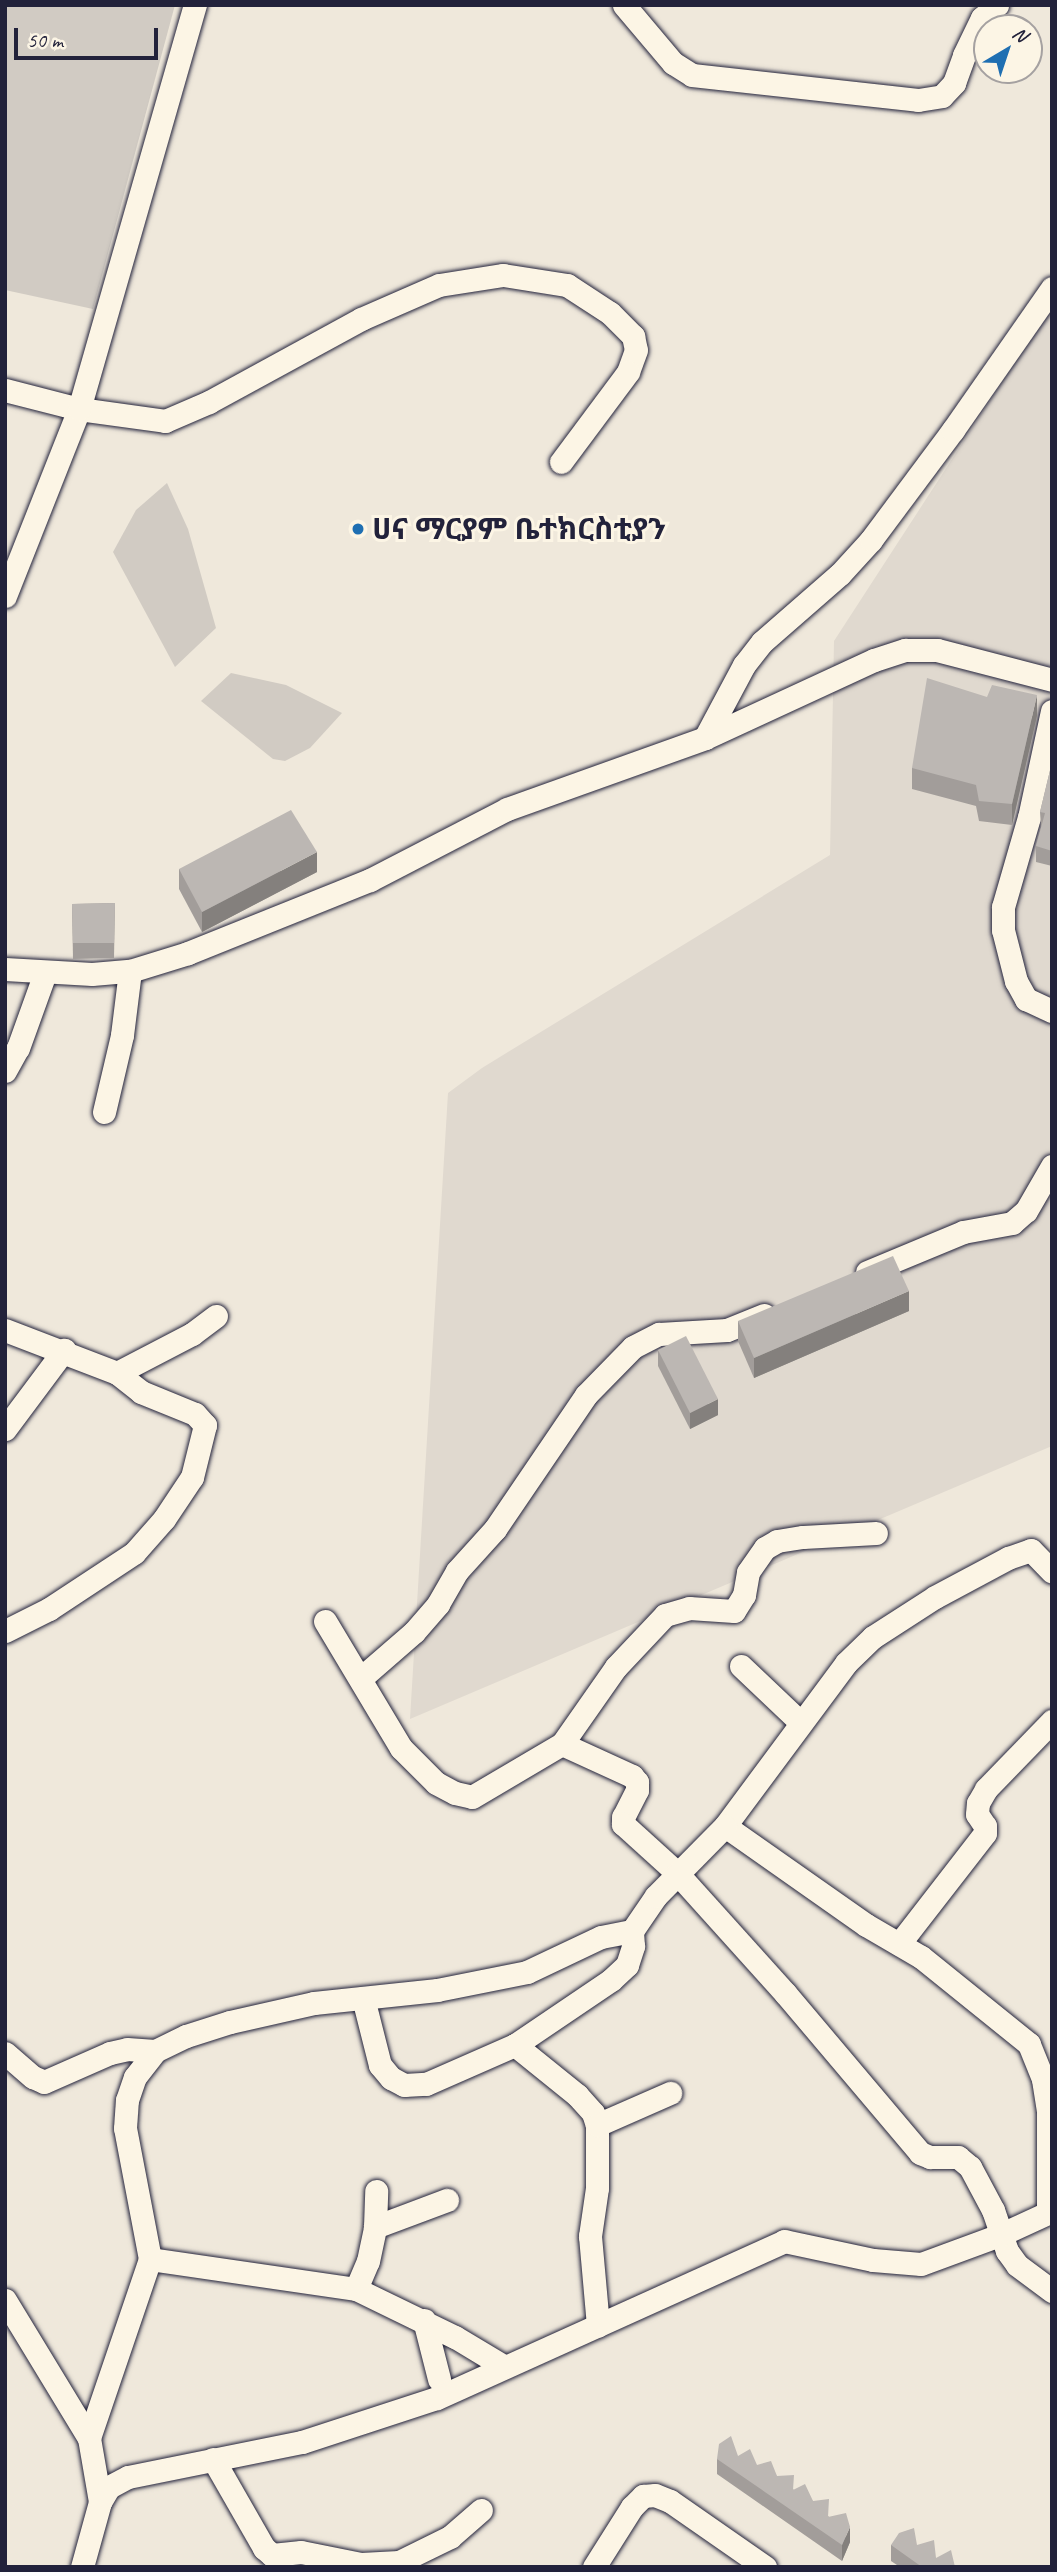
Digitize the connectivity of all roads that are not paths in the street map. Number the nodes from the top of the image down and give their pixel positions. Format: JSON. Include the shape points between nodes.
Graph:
{"nodes":[{"id":1,"x":195,"y":5,"type":"edge"},
{"id":2,"x":624,"y":5,"type":"edge"},
{"id":3,"x":997,"y":5,"type":"edge"},
{"id":4,"x":1052,"y":288,"type":"edge"},
{"id":5,"x":5,"y":390,"type":"edge"},
{"id":6,"x":79,"y":409,"type":"junction"},
{"id":7,"x":561,"y":461,"type":"dead end"},
{"id":8,"x":5,"y":596,"type":"edge"},
{"id":9,"x":1052,"y":680,"type":"edge"},
{"id":10,"x":1052,"y":712,"type":"edge"},
{"id":11,"x":705,"y":738,"type":"junction"},
{"id":12,"x":5,"y":970,"type":"edge"},
{"id":13,"x":130,"y":971,"type":"junction"},
{"id":14,"x":45,"y":973,"type":"junction"},
{"id":15,"x":1052,"y":1011,"type":"edge"},
{"id":16,"x":5,"y":1071,"type":"edge"},
{"id":17,"x":104,"y":1112,"type":"dead end"},
{"id":18,"x":1052,"y":1166,"type":"edge"},
{"id":19,"x":852,"y":1278,"type":"edge"},
{"id":20,"x":789,"y":1304,"type":"edge"},
{"id":21,"x":216,"y":1315,"type":"dead end"},
{"id":22,"x":5,"y":1330,"type":"edge"},
{"id":23,"x":64,"y":1350,"type":"junction"},
{"id":24,"x":117,"y":1373,"type":"junction"},
{"id":25,"x":5,"y":1429,"type":"edge"},
{"id":26,"x":876,"y":1533,"type":"dead end"},
{"id":27,"x":1041,"y":1547,"type":"edge"},
{"id":28,"x":1052,"y":1572,"type":"edge"},
{"id":29,"x":325,"y":1621,"type":"dead end"},
{"id":30,"x":5,"y":1631,"type":"edge"},
{"id":31,"x":740,"y":1666,"type":"dead end"},
{"id":32,"x":361,"y":1678,"type":"junction"},
{"id":33,"x":1052,"y":1721,"type":"edge"},
{"id":34,"x":800,"y":1722,"type":"junction"},
{"id":35,"x":562,"y":1744,"type":"junction"},
{"id":36,"x":725,"y":1826,"type":"junction"},
{"id":37,"x":677,"y":1873,"type":"junction"},
{"id":38,"x":632,"y":1931,"type":"junction"},
{"id":39,"x":900,"y":1944,"type":"junction"},
{"id":40,"x":363,"y":1998,"type":"junction"},
{"id":41,"x":515,"y":2045,"type":"junction"},
{"id":42,"x":155,"y":2051,"type":"junction"},
{"id":43,"x":5,"y":2053,"type":"edge"},
{"id":44,"x":670,"y":2093,"type":"dead end"},
{"id":45,"x":597,"y":2125,"type":"junction"},
{"id":46,"x":376,"y":2191,"type":"dead end"},
{"id":47,"x":447,"y":2200,"type":"dead end"},
{"id":48,"x":1050,"y":2211,"type":"edge"},
{"id":49,"x":375,"y":2227,"type":"junction"},
{"id":50,"x":1002,"y":2234,"type":"junction"},
{"id":51,"x":150,"y":2259,"type":"junction"},
{"id":52,"x":356,"y":2289,"type":"junction"},
{"id":53,"x":1052,"y":2291,"type":"edge"},
{"id":54,"x":5,"y":2300,"type":"edge"},
{"id":55,"x":424,"y":2320,"type":"junction"},
{"id":56,"x":598,"y":2326,"type":"junction"},
{"id":57,"x":505,"y":2367,"type":"junction"},
{"id":58,"x":439,"y":2379,"type":"dead end"},
{"id":59,"x":89,"y":2438,"type":"junction"},
{"id":60,"x":214,"y":2459,"type":"junction"},
{"id":61,"x":100,"y":2501,"type":"junction"},
{"id":62,"x":481,"y":2510,"type":"dead end"},
{"id":63,"x":338,"y":2563,"type":"edge"},
{"id":64,"x":400,"y":2564,"type":"edge"},
{"id":65,"x":82,"y":2567,"type":"edge"},
{"id":66,"x":594,"y":2567,"type":"edge"},
{"id":67,"x":765,"y":2567,"type":"edge"}],
"edges":[{"from":1,"to":6,"type":"street"},
{"from":2,"to":3,"type":"street","via":[[673,63],[692,75],[918,100],[942,96],[954,83],[982,18]]},
{"from":4,"to":11,"type":"street","via":[[871,540],[840,574],[762,642]]},
{"from":5,"to":6,"type":"street"},
{"from":6,"to":7,"type":"street","via":[[165,421],[361,319],[439,285],[503,275],[567,285],[610,313],[633,336],[636,350],[628,372]]},
{"from":6,"to":8,"type":"street"},
{"from":9,"to":11,"type":"street","via":[[937,650],[905,650]]},
{"from":10,"to":15,"type":"street","via":[[1003,907],[1003,930],[1026,999]]},
{"from":11,"to":13,"type":"street","via":[[507,809],[370,880]]},
{"from":12,"to":14,"type":"street"},
{"from":13,"to":14,"type":"street"},
{"from":13,"to":17,"type":"street","via":[[122,1035]]},
{"from":14,"to":16,"type":"street"},
{"from":18,"to":19,"type":"street","via":[[1026,1211],[1012,1223],[963,1232]]},
{"from":20,"to":32,"type":"street","via":[[727,1330],[660,1334],[633,1347],[586,1395],[495,1529],[457,1571],[438,1604],[414,1632]]},
{"from":21,"to":24,"type":"street","via":[[192,1334]]},
{"from":22,"to":23,"type":"street"},
{"from":23,"to":24,"type":"street"},
{"from":23,"to":25,"type":"street"},
{"from":24,"to":30,"type":"street","via":[[141,1392],[195,1414],[205,1425],[192,1477],[134,1553]]},
{"from":26,"to":35,"type":"street","via":[[777,1541],[754,1560],[734,1611],[689,1608],[665,1615],[615,1667]]},
{"from":27,"to":28,"type":"street"},
{"from":27,"to":34,"type":"street","via":[[1008,1558],[935,1597],[873,1637],[846,1663]]},
{"from":29,"to":32,"type":"street"},
{"from":31,"to":34,"type":"street"},
{"from":32,"to":35,"type":"street","via":[[401,1748],[436,1783],[455,1793],[472,1797],[488,1790]]},
{"from":33,"to":39,"type":"street","via":[[986,1789],[977,1814],[985,1833]]},
{"from":34,"to":36,"type":"street"},
{"from":35,"to":37,"type":"street","via":[[588,1753],[638,1782],[623,1824]]},
{"from":36,"to":37,"type":"street"},
{"from":36,"to":39,"type":"street"},
{"from":37,"to":38,"type":"street"},
{"from":37,"to":50,"type":"street","via":[[920,2153],[958,2157],[970,2167]]},
{"from":38,"to":40,"type":"street","via":[[601,1937],[527,1972]]},
{"from":38,"to":41,"type":"street","via":[[627,1965]]},
{"from":39,"to":48,"type":"street","via":[[1020,2036],[1036,2056],[1048,2111]]},
{"from":40,"to":41,"type":"street","via":[[380,2064],[404,2085],[426,2084]]},
{"from":40,"to":42,"type":"street","via":[[314,2003],[230,2022]]},
{"from":41,"to":45,"type":"street","via":[[577,2095]]},
{"from":42,"to":43,"type":"street","via":[[110,2053],[44,2082]]},
{"from":42,"to":51,"type":"street","via":[[135,2077],[125,2128]]},
{"from":44,"to":45,"type":"street"},
{"from":45,"to":56,"type":"street","via":[[597,2188],[590,2236]]},
{"from":46,"to":49,"type":"street"},
{"from":47,"to":49,"type":"street"},
{"from":48,"to":50,"type":"street"},
{"from":49,"to":52,"type":"street"},
{"from":50,"to":53,"type":"street","via":[[1017,2265]]},
{"from":50,"to":56,"type":"street","via":[[921,2264],[873,2260],[784,2241]]},
{"from":51,"to":52,"type":"street"},
{"from":51,"to":59,"type":"street"},
{"from":52,"to":55,"type":"street"},
{"from":54,"to":59,"type":"street"},
{"from":55,"to":57,"type":"street"},
{"from":55,"to":58,"type":"street"},
{"from":56,"to":57,"type":"street"},
{"from":57,"to":60,"type":"street","via":[[437,2398],[350,2428]]},
{"from":59,"to":61,"type":"street"},
{"from":60,"to":61,"type":"street","via":[[128,2477],[109,2487]]},
{"from":60,"to":63,"type":"street","via":[[272,2555],[302,2552]]},
{"from":61,"to":65,"type":"street"},
{"from":62,"to":64,"type":"street","via":[[450,2537]]},
{"from":63,"to":64,"type":"street"},
{"from":66,"to":67,"type":"street","via":[[632,2507],[643,2496],[655,2495]]}]}
